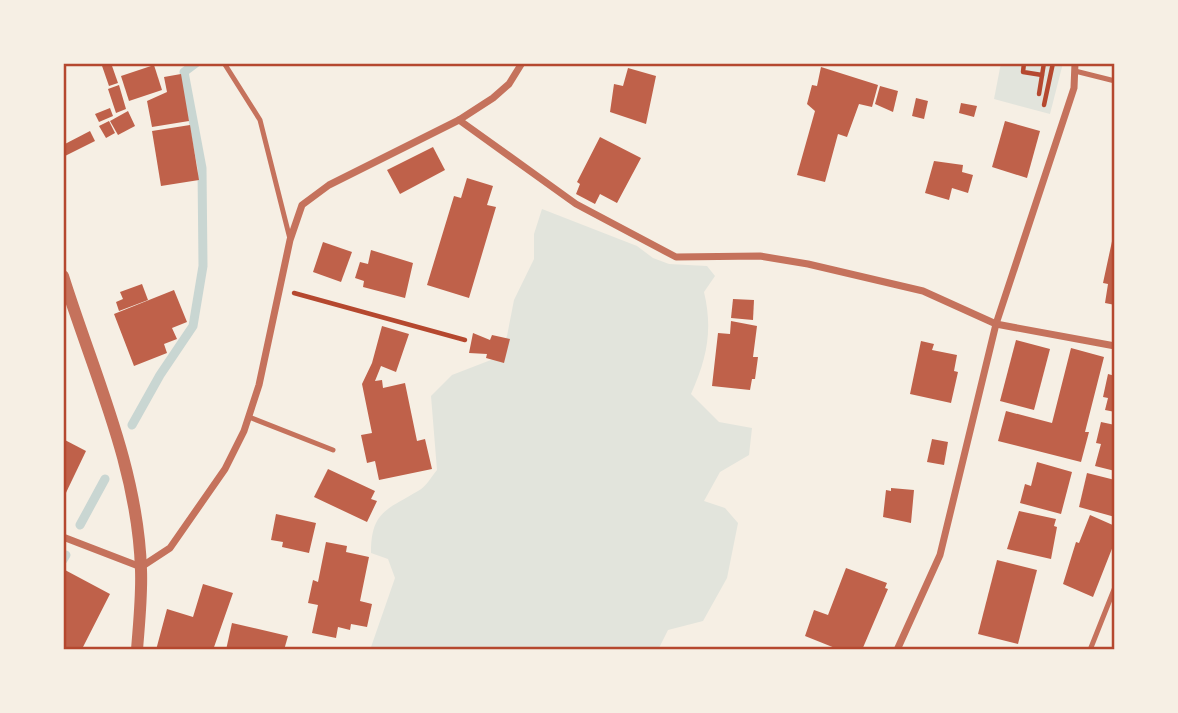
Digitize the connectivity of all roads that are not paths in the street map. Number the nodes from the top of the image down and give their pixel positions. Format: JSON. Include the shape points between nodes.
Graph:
{"nodes":[{"id":1,"x":224,"y":63,"type":"edge"},
{"id":2,"x":522,"y":63,"type":"edge"},
{"id":3,"x":1075,"y":67,"type":"edge"},
{"id":4,"x":1115,"y":81,"type":"edge"},
{"id":5,"x":458,"y":120,"type":"junction"},
{"id":6,"x":290,"y":240,"type":"junction"},
{"id":7,"x":63,"y":279,"type":"edge"},
{"id":8,"x":996,"y":324,"type":"junction"},
{"id":9,"x":1115,"y":346,"type":"edge"},
{"id":10,"x":249,"y":417,"type":"junction"},
{"id":11,"x":333,"y":450,"type":"dead end"},
{"id":12,"x":63,"y":537,"type":"edge"},
{"id":13,"x":141,"y":568,"type":"junction"},
{"id":14,"x":1115,"y":587,"type":"edge"},
{"id":15,"x":137,"y":650,"type":"edge"},
{"id":16,"x":898,"y":650,"type":"edge"},
{"id":17,"x":1090,"y":650,"type":"edge"}],
"edges":[{"from":1,"to":6,"type":"lane","via":[[260,120]]},
{"from":2,"to":5,"type":"street","via":[[509,84]]},
{"from":3,"to":4,"type":"lane"},
{"from":3,"to":8,"type":"street","via":[[1074,88]]},
{"from":5,"to":6,"type":"street","via":[[330,185],[302,205]]},
{"from":5,"to":8,"type":"street","via":[[576,204],[676,257],[760,256],[808,264],[923,291]]},
{"from":6,"to":10,"type":"street"},
{"from":7,"to":13,"type":"street","via":[[115,430]]},
{"from":8,"to":9,"type":"street"},
{"from":8,"to":16,"type":"street","via":[[940,555]]},
{"from":10,"to":11,"type":"lane"},
{"from":10,"to":13,"type":"street","via":[[225,469],[170,548]]},
{"from":12,"to":13,"type":"street"},
{"from":13,"to":15,"type":"street"},
{"from":14,"to":17,"type":"lane"}]}
